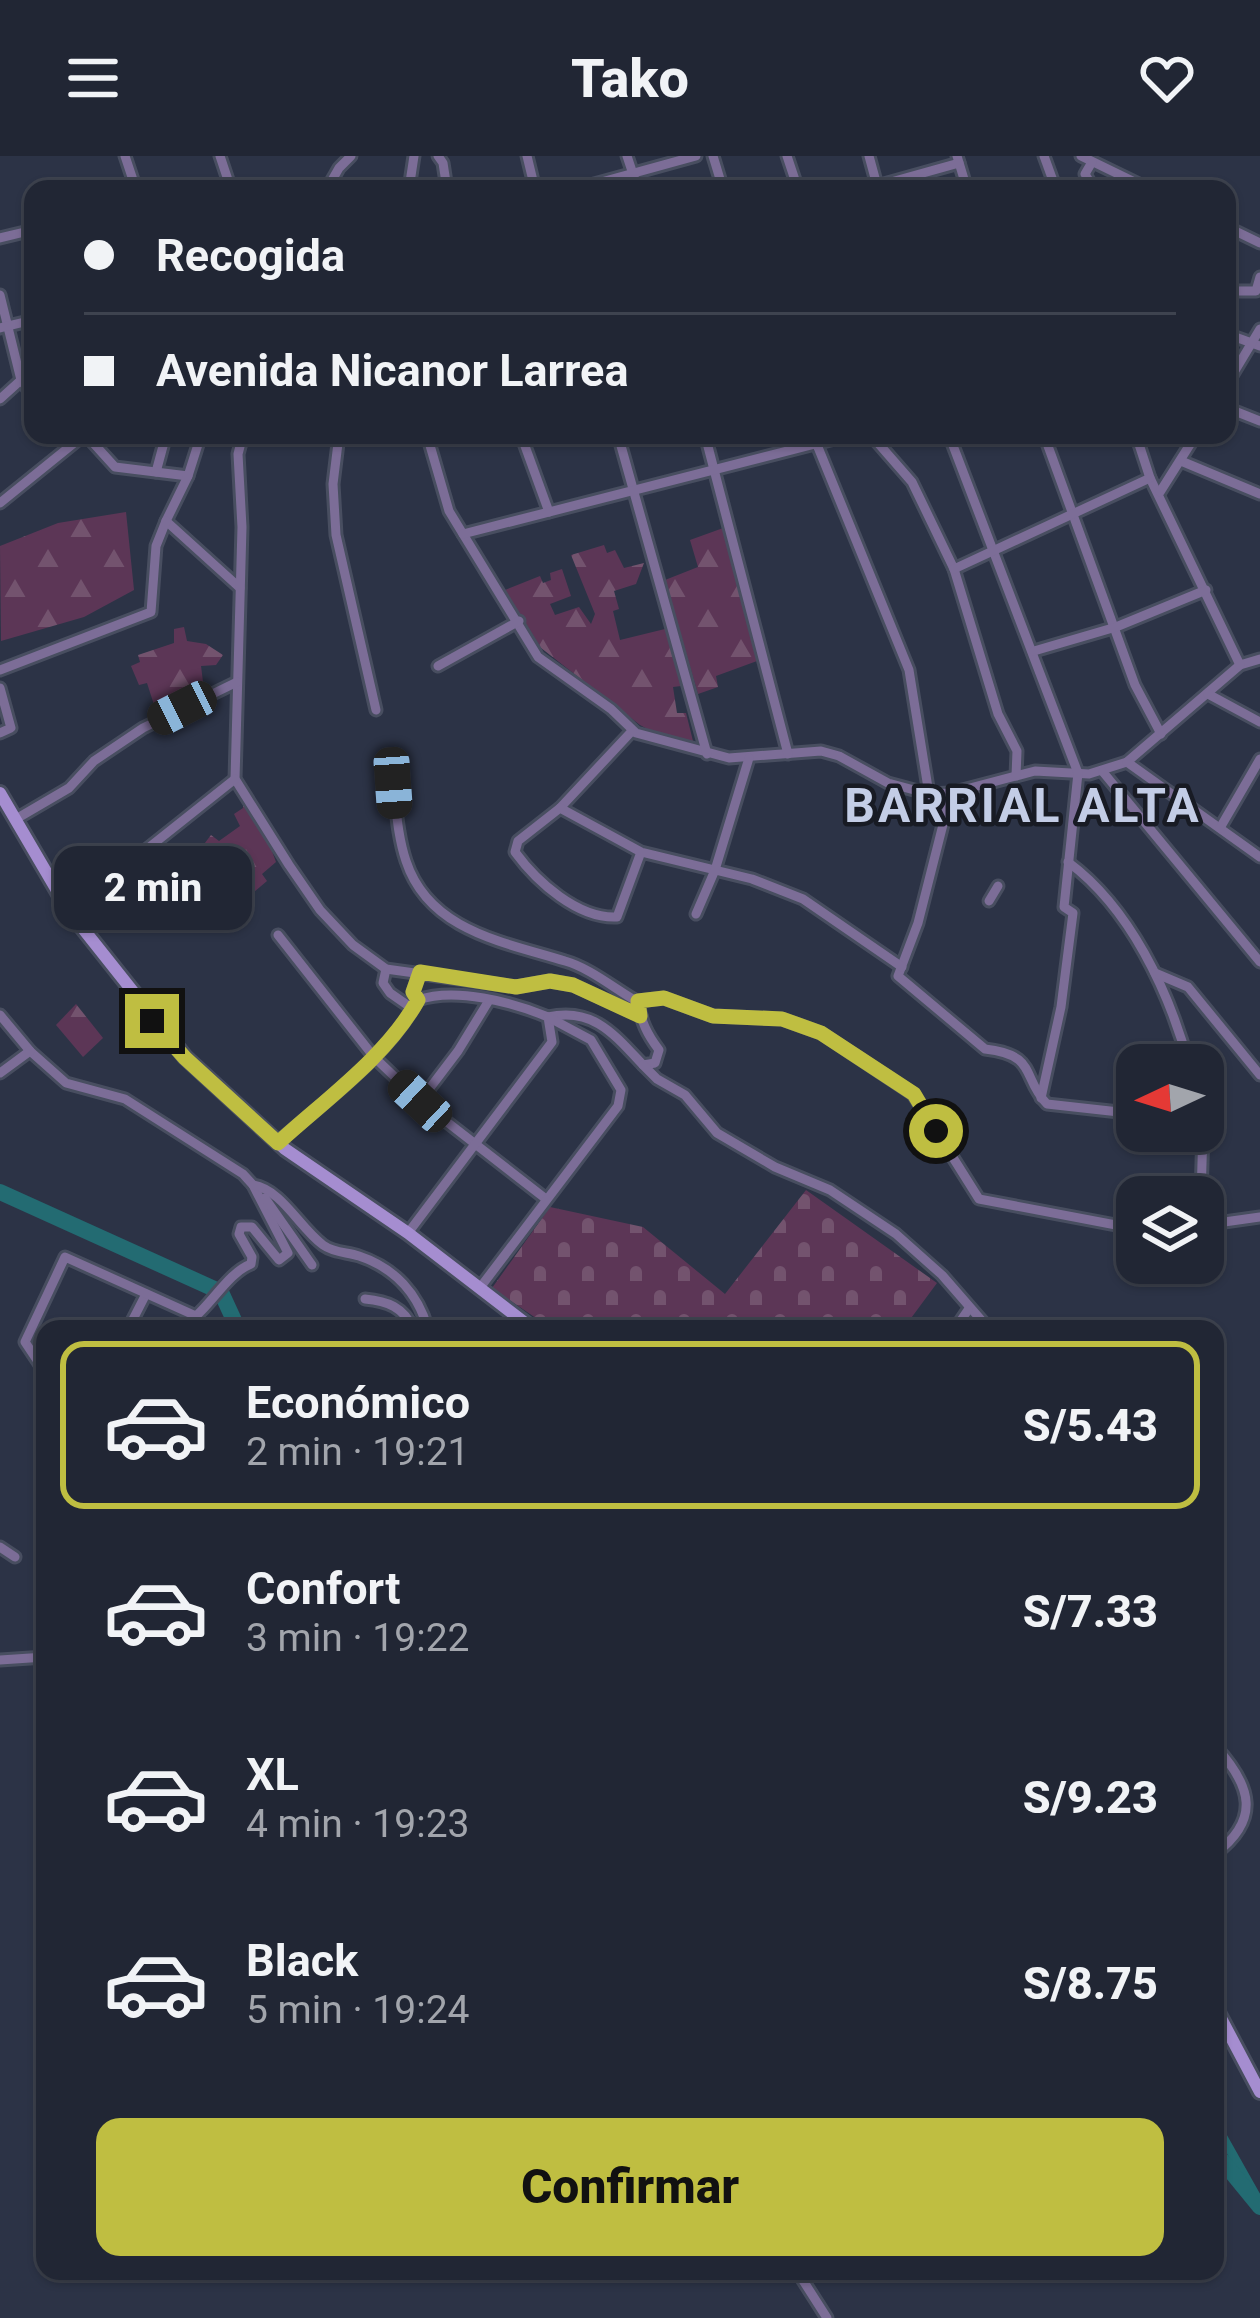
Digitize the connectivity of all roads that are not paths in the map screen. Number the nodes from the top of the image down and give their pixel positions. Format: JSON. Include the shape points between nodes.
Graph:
{"nodes":[{"id":1,"x":351,"y":156,"type":"edge"},
{"id":2,"x":627,"y":156,"type":"edge"},
{"id":3,"x":696,"y":156,"type":"edge"},
{"id":4,"x":1081,"y":156,"type":"edge"},
{"id":5,"x":958,"y":160,"type":"edge"},
{"id":6,"x":337,"y":162,"type":"edge"},
{"id":7,"x":1092,"y":162,"type":"junction"},
{"id":8,"x":633,"y":173,"type":"junction"},
{"id":9,"x":608,"y":180,"type":"edge"},
{"id":10,"x":635,"y":180,"type":"edge"},
{"id":11,"x":897,"y":180,"type":"edge"},
{"id":12,"x":1088,"y":180,"type":"edge"},
{"id":13,"x":1130,"y":180,"type":"edge"},
{"id":14,"x":1260,"y":277,"type":"edge"},
{"id":15,"x":1236,"y":291,"type":"edge"},
{"id":16,"x":0,"y":295,"type":"edge"},
{"id":17,"x":4,"y":327,"type":"edge"},
{"id":18,"x":1260,"y":329,"type":"edge"},
{"id":19,"x":1256,"y":345,"type":"edge"},
{"id":20,"x":1236,"y":372,"type":"edge"},
{"id":21,"x":21,"y":380,"type":"junction"},
{"id":22,"x":24,"y":384,"type":"edge"},
{"id":23,"x":0,"y":399,"type":"edge"},
{"id":24,"x":63,"y":444,"type":"edge"},
{"id":25,"x":93,"y":444,"type":"edge"},
{"id":26,"x":164,"y":444,"type":"edge"},
{"id":27,"x":198,"y":444,"type":"edge"},
{"id":28,"x":241,"y":444,"type":"edge"},
{"id":29,"x":339,"y":444,"type":"edge"},
{"id":30,"x":429,"y":444,"type":"edge"},
{"id":31,"x":524,"y":444,"type":"edge"},
{"id":32,"x":621,"y":444,"type":"edge"},
{"id":33,"x":708,"y":444,"type":"edge"},
{"id":34,"x":802,"y":444,"type":"edge"},
{"id":35,"x":817,"y":444,"type":"edge"},
{"id":36,"x":879,"y":444,"type":"edge"},
{"id":37,"x":953,"y":444,"type":"edge"},
{"id":38,"x":1047,"y":444,"type":"edge"},
{"id":39,"x":1139,"y":444,"type":"edge"},
{"id":40,"x":1191,"y":444,"type":"edge"},
{"id":41,"x":1181,"y":460,"type":"junction"},
{"id":42,"x":716,"y":470,"type":"junction"},
{"id":43,"x":156,"y":472,"type":"junction"},
{"id":44,"x":188,"y":476,"type":"junction"},
{"id":45,"x":1150,"y":478,"type":"junction"},
{"id":46,"x":634,"y":491,"type":"junction"},
{"id":47,"x":1160,"y":492,"type":"junction"},
{"id":48,"x":1260,"y":494,"type":"edge"},
{"id":49,"x":0,"y":503,"type":"edge"},
{"id":50,"x":549,"y":512,"type":"junction"},
{"id":51,"x":1071,"y":512,"type":"junction"},
{"id":52,"x":166,"y":521,"type":"junction"},
{"id":53,"x":463,"y":534,"type":"junction"},
{"id":54,"x":994,"y":548,"type":"junction"},
{"id":55,"x":954,"y":568,"type":"junction"},
{"id":56,"x":240,"y":589,"type":"junction"},
{"id":57,"x":1206,"y":590,"type":"junction"},
{"id":58,"x":519,"y":621,"type":"junction"},
{"id":59,"x":1116,"y":627,"type":"junction"},
{"id":60,"x":1034,"y":651,"type":"junction"},
{"id":61,"x":1260,"y":659,"type":"edge"},
{"id":62,"x":1240,"y":665,"type":"junction"},
{"id":63,"x":438,"y":667,"type":"dead end"},
{"id":64,"x":0,"y":670,"type":"edge"},
{"id":65,"x":237,"y":682,"type":"junction"},
{"id":66,"x":0,"y":688,"type":"edge"},
{"id":67,"x":1208,"y":694,"type":"junction"},
{"id":68,"x":376,"y":710,"type":"dead end"},
{"id":69,"x":1260,"y":722,"type":"edge"},
{"id":70,"x":632,"y":730,"type":"junction"},
{"id":71,"x":0,"y":733,"type":"edge"},
{"id":72,"x":1160,"y":734,"type":"junction"},
{"id":73,"x":707,"y":754,"type":"junction"},
{"id":74,"x":788,"y":754,"type":"junction"},
{"id":75,"x":749,"y":758,"type":"junction"},
{"id":76,"x":1260,"y":760,"type":"edge"},
{"id":77,"x":1127,"y":762,"type":"junction"},
{"id":78,"x":391,"y":768,"type":"dead end"},
{"id":79,"x":1103,"y":772,"type":"junction"},
{"id":80,"x":1078,"y":773,"type":"junction"},
{"id":81,"x":1016,"y":776,"type":"junction"},
{"id":82,"x":235,"y":779,"type":"junction"},
{"id":83,"x":0,"y":793,"type":"edge"},
{"id":84,"x":951,"y":793,"type":"junction"},
{"id":85,"x":929,"y":794,"type":"junction"},
{"id":86,"x":560,"y":808,"type":"junction"},
{"id":87,"x":16,"y":819,"type":"junction"},
{"id":88,"x":1220,"y":828,"type":"junction"},
{"id":89,"x":641,"y":852,"type":"junction"},
{"id":90,"x":1260,"y":857,"type":"edge"},
{"id":91,"x":1068,"y":862,"type":"junction"},
{"id":92,"x":715,"y":870,"type":"junction"},
{"id":93,"x":998,"y":886,"type":"dead end"},
{"id":94,"x":989,"y":901,"type":"dead end"},
{"id":95,"x":69,"y":911,"type":"junction"},
{"id":96,"x":696,"y":914,"type":"dead end"},
{"id":97,"x":278,"y":935,"type":"dead end"},
{"id":98,"x":1260,"y":962,"type":"edge"},
{"id":99,"x":902,"y":967,"type":"junction"},
{"id":100,"x":386,"y":969,"type":"junction"},
{"id":101,"x":420,"y":972,"type":"junction"},
{"id":102,"x":1155,"y":973,"type":"junction"},
{"id":103,"x":488,"y":1002,"type":"junction"},
{"id":104,"x":638,"y":1002,"type":"junction"},
{"id":105,"x":416,"y":1004,"type":"junction"},
{"id":106,"x":0,"y":1015,"type":"edge"},
{"id":107,"x":640,"y":1016,"type":"junction"},
{"id":108,"x":548,"y":1018,"type":"junction"},
{"id":109,"x":1181,"y":1044,"type":"edge"},
{"id":110,"x":30,"y":1051,"type":"junction"},
{"id":111,"x":374,"y":1057,"type":"junction"},
{"id":112,"x":643,"y":1065,"type":"junction"},
{"id":113,"x":0,"y":1073,"type":"edge"},
{"id":114,"x":1260,"y":1075,"type":"edge"},
{"id":115,"x":1041,"y":1098,"type":"junction"},
{"id":116,"x":420,"y":1101,"type":"junction"},
{"id":117,"x":1116,"y":1112,"type":"edge"},
{"id":118,"x":278,"y":1143,"type":"junction"},
{"id":119,"x":475,"y":1145,"type":"junction"},
{"id":120,"x":253,"y":1185,"type":"junction"},
{"id":121,"x":546,"y":1199,"type":"junction"},
{"id":122,"x":1260,"y":1217,"type":"edge"},
{"id":123,"x":1224,"y":1222,"type":"edge"},
{"id":124,"x":1116,"y":1225,"type":"edge"},
{"id":125,"x":408,"y":1234,"type":"junction"},
{"id":126,"x":312,"y":1265,"type":"dead end"},
{"id":127,"x":479,"y":1289,"type":"junction"},
{"id":128,"x":146,"y":1294,"type":"junction"},
{"id":129,"x":364,"y":1299,"type":"dead end"},
{"id":130,"x":968,"y":1310,"type":"junction"},
{"id":131,"x":196,"y":1316,"type":"junction"},
{"id":132,"x":133,"y":1320,"type":"edge"},
{"id":133,"x":198,"y":1320,"type":"edge"},
{"id":134,"x":410,"y":1320,"type":"edge"},
{"id":135,"x":425,"y":1320,"type":"edge"},
{"id":136,"x":521,"y":1320,"type":"edge"},
{"id":137,"x":961,"y":1320,"type":"edge"},
{"id":138,"x":979,"y":1320,"type":"edge"},
{"id":139,"x":36,"y":1358,"type":"edge"},
{"id":140,"x":0,"y":1547,"type":"edge"},
{"id":141,"x":15,"y":1557,"type":"dead end"},
{"id":142,"x":36,"y":1658,"type":"edge"},
{"id":143,"x":0,"y":1660,"type":"edge"},
{"id":144,"x":1224,"y":1756,"type":"edge"},
{"id":145,"x":1224,"y":1848,"type":"edge"},
{"id":146,"x":1224,"y":2023,"type":"edge"},
{"id":147,"x":1260,"y":2092,"type":"edge"},
{"id":148,"x":803,"y":2280,"type":"edge"},
{"id":149,"x":827,"y":2318,"type":"edge"}],
"edges":[{"from":1,"to":6,"type":"street"},
{"from":2,"to":8,"type":"street"},
{"from":3,"to":8,"type":"street"},
{"from":4,"to":7,"type":"street"},
{"from":5,"to":11,"type":"street"},
{"from":7,"to":12,"type":"street"},
{"from":7,"to":13,"type":"street"},
{"from":8,"to":9,"type":"street"},
{"from":8,"to":10,"type":"street"},
{"from":14,"to":15,"type":"street","via":[[1256,291]]},
{"from":16,"to":17,"type":"street"},
{"from":17,"to":21,"type":"street"},
{"from":18,"to":19,"type":"street"},
{"from":19,"to":20,"type":"street"},
{"from":21,"to":22,"type":"street"},
{"from":21,"to":23,"type":"street"},
{"from":24,"to":49,"type":"street"},
{"from":25,"to":43,"type":"street","via":[[115,467]]},
{"from":26,"to":43,"type":"street"},
{"from":27,"to":44,"type":"street"},
{"from":28,"to":56,"type":"street"},
{"from":29,"to":68,"type":"street","via":[[336,535]]},
{"from":30,"to":53,"type":"street","via":[[440,490]]},
{"from":31,"to":50,"type":"street"},
{"from":32,"to":46,"type":"street"},
{"from":33,"to":42,"type":"street"},
{"from":34,"to":42,"type":"street"},
{"from":35,"to":85,"type":"street","via":[[909,670]]},
{"from":36,"to":55,"type":"street","via":[[912,482]]},
{"from":37,"to":54,"type":"street"},
{"from":38,"to":51,"type":"street"},
{"from":39,"to":45,"type":"street"},
{"from":40,"to":41,"type":"street"},
{"from":41,"to":47,"type":"street"},
{"from":41,"to":48,"type":"street"},
{"from":42,"to":46,"type":"street"},
{"from":42,"to":74,"type":"street"},
{"from":43,"to":44,"type":"street"},
{"from":44,"to":52,"type":"street"},
{"from":45,"to":47,"type":"street"},
{"from":45,"to":51,"type":"street"},
{"from":46,"to":50,"type":"street"},
{"from":46,"to":73,"type":"street"},
{"from":47,"to":57,"type":"street"},
{"from":50,"to":53,"type":"street"},
{"from":51,"to":54,"type":"street"},
{"from":51,"to":59,"type":"street"},
{"from":52,"to":56,"type":"street"},
{"from":52,"to":64,"type":"street","via":[[151,612]]},
{"from":53,"to":58,"type":"street"},
{"from":54,"to":55,"type":"street"},
{"from":54,"to":60,"type":"street"},
{"from":55,"to":81,"type":"street","via":[[1017,751]]},
{"from":56,"to":65,"type":"street"},
{"from":57,"to":59,"type":"street"},
{"from":57,"to":62,"type":"street"},
{"from":58,"to":63,"type":"street"},
{"from":58,"to":70,"type":"street","via":[[538,657]]},
{"from":59,"to":60,"type":"street"},
{"from":59,"to":72,"type":"street"},
{"from":60,"to":80,"type":"street"},
{"from":61,"to":62,"type":"street"},
{"from":62,"to":67,"type":"street"},
{"from":65,"to":82,"type":"street"},
{"from":65,"to":87,"type":"street","via":[[143,728]]},
{"from":66,"to":71,"type":"street","via":[[11,728]]},
{"from":67,"to":69,"type":"street"},
{"from":67,"to":72,"type":"street"},
{"from":70,"to":73,"type":"street"},
{"from":70,"to":86,"type":"street"},
{"from":72,"to":77,"type":"street"},
{"from":73,"to":75,"type":"street"},
{"from":74,"to":75,"type":"street"},
{"from":74,"to":85,"type":"street","via":[[839,756]]},
{"from":75,"to":92,"type":"street"},
{"from":76,"to":88,"type":"street"},
{"from":77,"to":79,"type":"street"},
{"from":77,"to":88,"type":"street"},
{"from":78,"to":104,"type":"street","via":[[406,862],[437,907],[465,931],[568,961]]},
{"from":79,"to":80,"type":"street"},
{"from":79,"to":98,"type":"street"},
{"from":80,"to":81,"type":"street"},
{"from":80,"to":91,"type":"street"},
{"from":81,"to":84,"type":"street"},
{"from":82,"to":95,"type":"street"},
{"from":82,"to":100,"type":"street","via":[[320,910]]},
{"from":83,"to":87,"type":"main road"},
{"from":84,"to":85,"type":"street"},
{"from":84,"to":99,"type":"street"},
{"from":86,"to":89,"type":"street"},
{"from":86,"to":89,"type":"street","via":[[515,852],[541,882],[582,908],[617,917]]},
{"from":87,"to":95,"type":"main road"},
{"from":88,"to":90,"type":"street"},
{"from":89,"to":92,"type":"street"},
{"from":91,"to":102,"type":"street","via":[[1097,884]]},
{"from":91,"to":115,"type":"street","via":[[1070,932]]},
{"from":92,"to":96,"type":"street"},
{"from":92,"to":99,"type":"street","via":[[803,899]]},
{"from":93,"to":94,"type":"street"},
{"from":95,"to":118,"type":"main road","via":[[185,1058]]},
{"from":97,"to":111,"type":"street"},
{"from":99,"to":115,"type":"street","via":[[898,976],[985,1049],[1020,1060]]},
{"from":100,"to":101,"type":"street"},
{"from":100,"to":105,"type":"street","via":[[390,993]]},
{"from":101,"to":105,"type":"street"},
{"from":101,"to":107,"type":"street","via":[[516,987],[573,985]]},
{"from":102,"to":109,"type":"street"},
{"from":102,"to":114,"type":"street","via":[[1188,986]]},
{"from":103,"to":105,"type":"street","via":[[442,991]]},
{"from":103,"to":108,"type":"street"},
{"from":103,"to":116,"type":"street"},
{"from":104,"to":107,"type":"street"},
{"from":104,"to":124,"type":"street","via":[[664,998],[713,1016],[782,1019],[821,1033],[914,1094],[979,1199]]},
{"from":105,"to":111,"type":"street"},
{"from":106,"to":110,"type":"street"},
{"from":107,"to":112,"type":"street","via":[[659,1051],[655,1063]]},
{"from":108,"to":112,"type":"street","via":[[591,1017]]},
{"from":108,"to":119,"type":"street","via":[[552,1042]]},
{"from":108,"to":121,"type":"street","via":[[591,1040],[621,1090],[618,1106]]},
{"from":110,"to":113,"type":"street"},
{"from":110,"to":120,"type":"street","via":[[66,1083],[125,1099]]},
{"from":111,"to":116,"type":"street"},
{"from":111,"to":118,"type":"street"},
{"from":112,"to":130,"type":"street","via":[[685,1095],[716,1133],[830,1190],[896,1234]]},
{"from":115,"to":117,"type":"street"},
{"from":116,"to":119,"type":"street"},
{"from":118,"to":125,"type":"main road"},
{"from":119,"to":121,"type":"street"},
{"from":119,"to":125,"type":"street"},
{"from":120,"to":126,"type":"street"},
{"from":120,"to":131,"type":"street","via":[[288,1253],[279,1260],[242,1227],[251,1264]]},
{"from":120,"to":135,"type":"street","via":[[277,1195],[329,1250],[394,1275],[416,1296]]},
{"from":121,"to":127,"type":"street"},
{"from":122,"to":123,"type":"street"},
{"from":125,"to":127,"type":"main road"},
{"from":127,"to":136,"type":"main road"},
{"from":128,"to":131,"type":"street"},
{"from":128,"to":132,"type":"street"},
{"from":128,"to":139,"type":"street","via":[[65,1257],[25,1342]]},
{"from":129,"to":134,"type":"street","via":[[394,1305]]},
{"from":130,"to":137,"type":"street"},
{"from":130,"to":138,"type":"street"},
{"from":131,"to":133,"type":"street"},
{"from":140,"to":141,"type":"street"},
{"from":142,"to":143,"type":"street"},
{"from":144,"to":145,"type":"street","via":[[1241,1774],[1250,1803],[1250,1824]]},
{"from":146,"to":147,"type":"main road"},
{"from":148,"to":149,"type":"street"}]}
